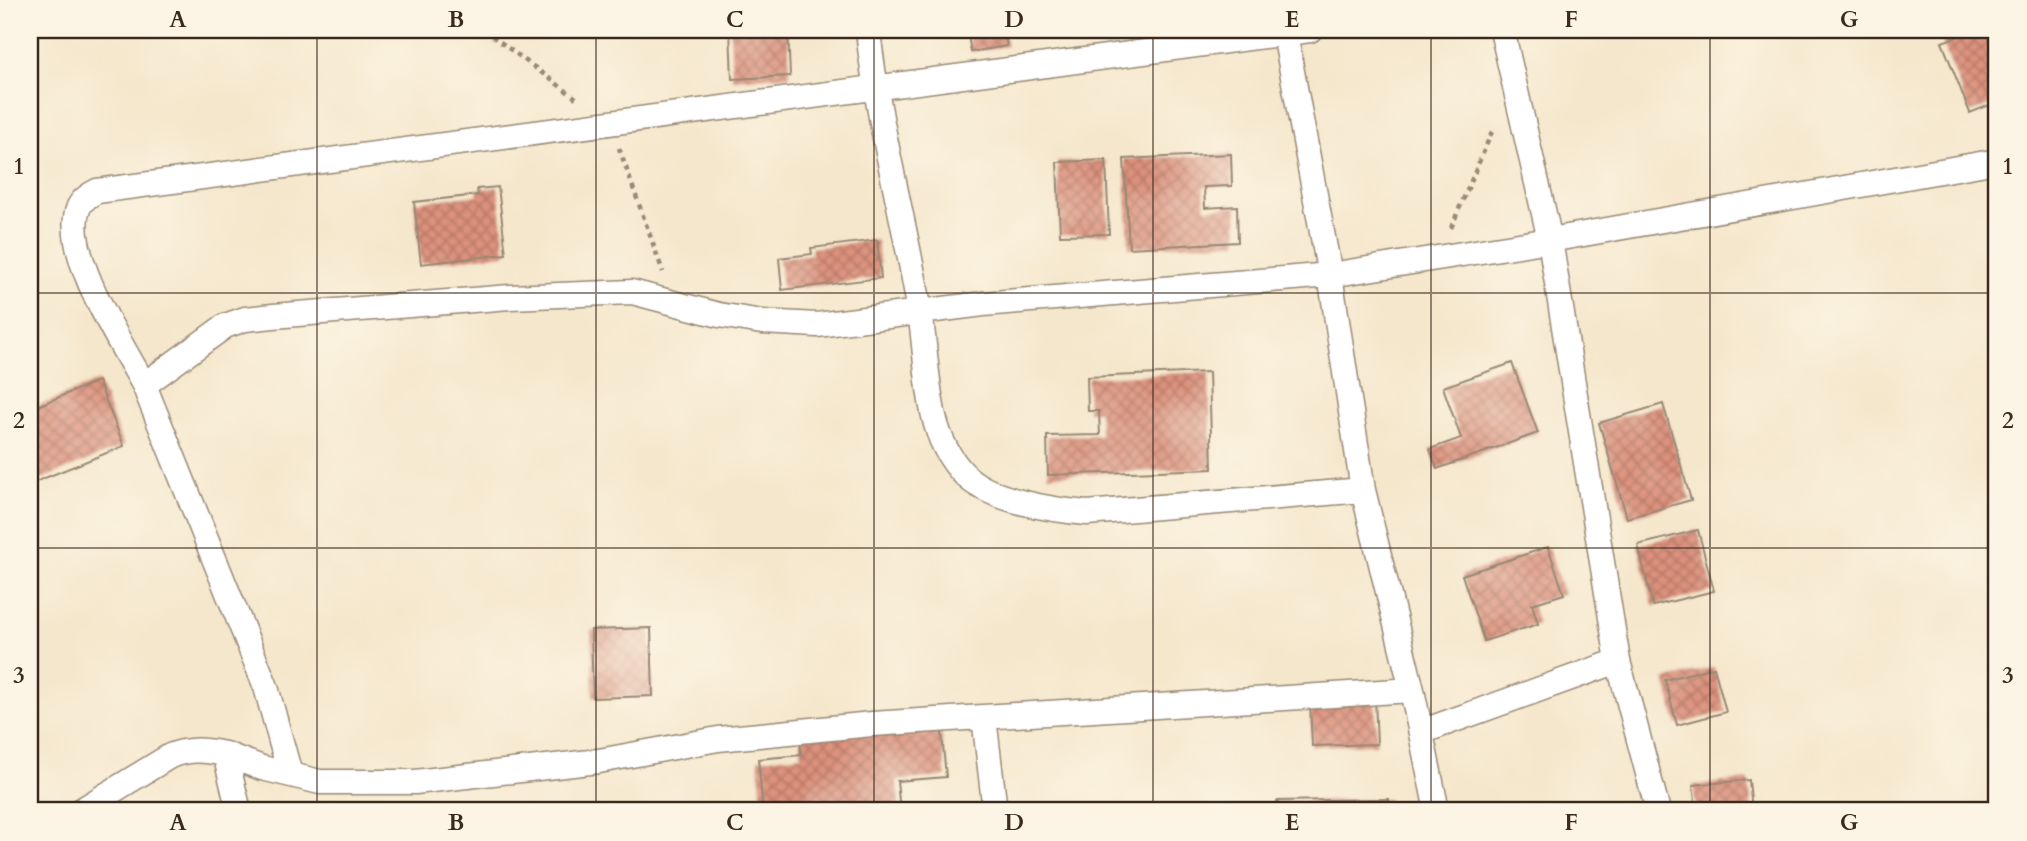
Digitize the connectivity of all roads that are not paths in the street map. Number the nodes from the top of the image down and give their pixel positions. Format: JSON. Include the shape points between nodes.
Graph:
{"nodes":[{"id":1,"x":869,"y":30,"type":"edge"},
{"id":2,"x":1310,"y":30,"type":"edge"},
{"id":3,"x":1502,"y":30,"type":"edge"},
{"id":4,"x":1286,"y":34,"type":"junction"},
{"id":5,"x":874,"y":87,"type":"junction"},
{"id":6,"x":1997,"y":161,"type":"edge"},
{"id":7,"x":1550,"y":240,"type":"junction"},
{"id":8,"x":1330,"y":275,"type":"junction"},
{"id":9,"x":920,"y":311,"type":"junction"},
{"id":10,"x":144,"y":385,"type":"junction"},
{"id":11,"x":1363,"y":490,"type":"junction"},
{"id":12,"x":1618,"y":661,"type":"junction"},
{"id":13,"x":1412,"y":690,"type":"junction"},
{"id":14,"x":984,"y":717,"type":"junction"},
{"id":15,"x":1421,"y":732,"type":"junction"},
{"id":16,"x":225,"y":754,"type":"junction"},
{"id":17,"x":290,"y":774,"type":"junction"},
{"id":18,"x":80,"y":811,"type":"edge"},
{"id":19,"x":239,"y":811,"type":"edge"},
{"id":20,"x":995,"y":811,"type":"edge"},
{"id":21,"x":1437,"y":811,"type":"edge"},
{"id":22,"x":1658,"y":811,"type":"edge"}],
"edges":[{"from":1,"to":5,"type":"street"},
{"from":2,"to":4,"type":"street"},
{"from":3,"to":7,"type":"street"},
{"from":4,"to":5,"type":"street"},
{"from":4,"to":8,"type":"street"},
{"from":5,"to":9,"type":"street"},
{"from":5,"to":10,"type":"street","via":[[97,191],[78,207],[78,245],[96,300]]},
{"from":6,"to":7,"type":"street"},
{"from":7,"to":8,"type":"street"},
{"from":7,"to":12,"type":"street"},
{"from":8,"to":9,"type":"street"},
{"from":8,"to":11,"type":"street"},
{"from":9,"to":10,"type":"street","via":[[817,325],[762,323],[632,292],[273,316],[225,326]]},
{"from":9,"to":11,"type":"street","via":[[933,413],[948,455],[967,478],[1019,502],[1087,513]]},
{"from":10,"to":17,"type":"street","via":[[266,687]]},
{"from":11,"to":13,"type":"street"},
{"from":12,"to":15,"type":"street"},
{"from":12,"to":22,"type":"street"},
{"from":13,"to":14,"type":"street"},
{"from":13,"to":15,"type":"street"},
{"from":14,"to":17,"type":"street","via":[[718,739],[599,761],[415,782],[320,782]]},
{"from":14,"to":20,"type":"street"},
{"from":15,"to":21,"type":"street"},
{"from":16,"to":17,"type":"street"},
{"from":16,"to":18,"type":"street","via":[[184,750]]},
{"from":16,"to":19,"type":"street"}]}
